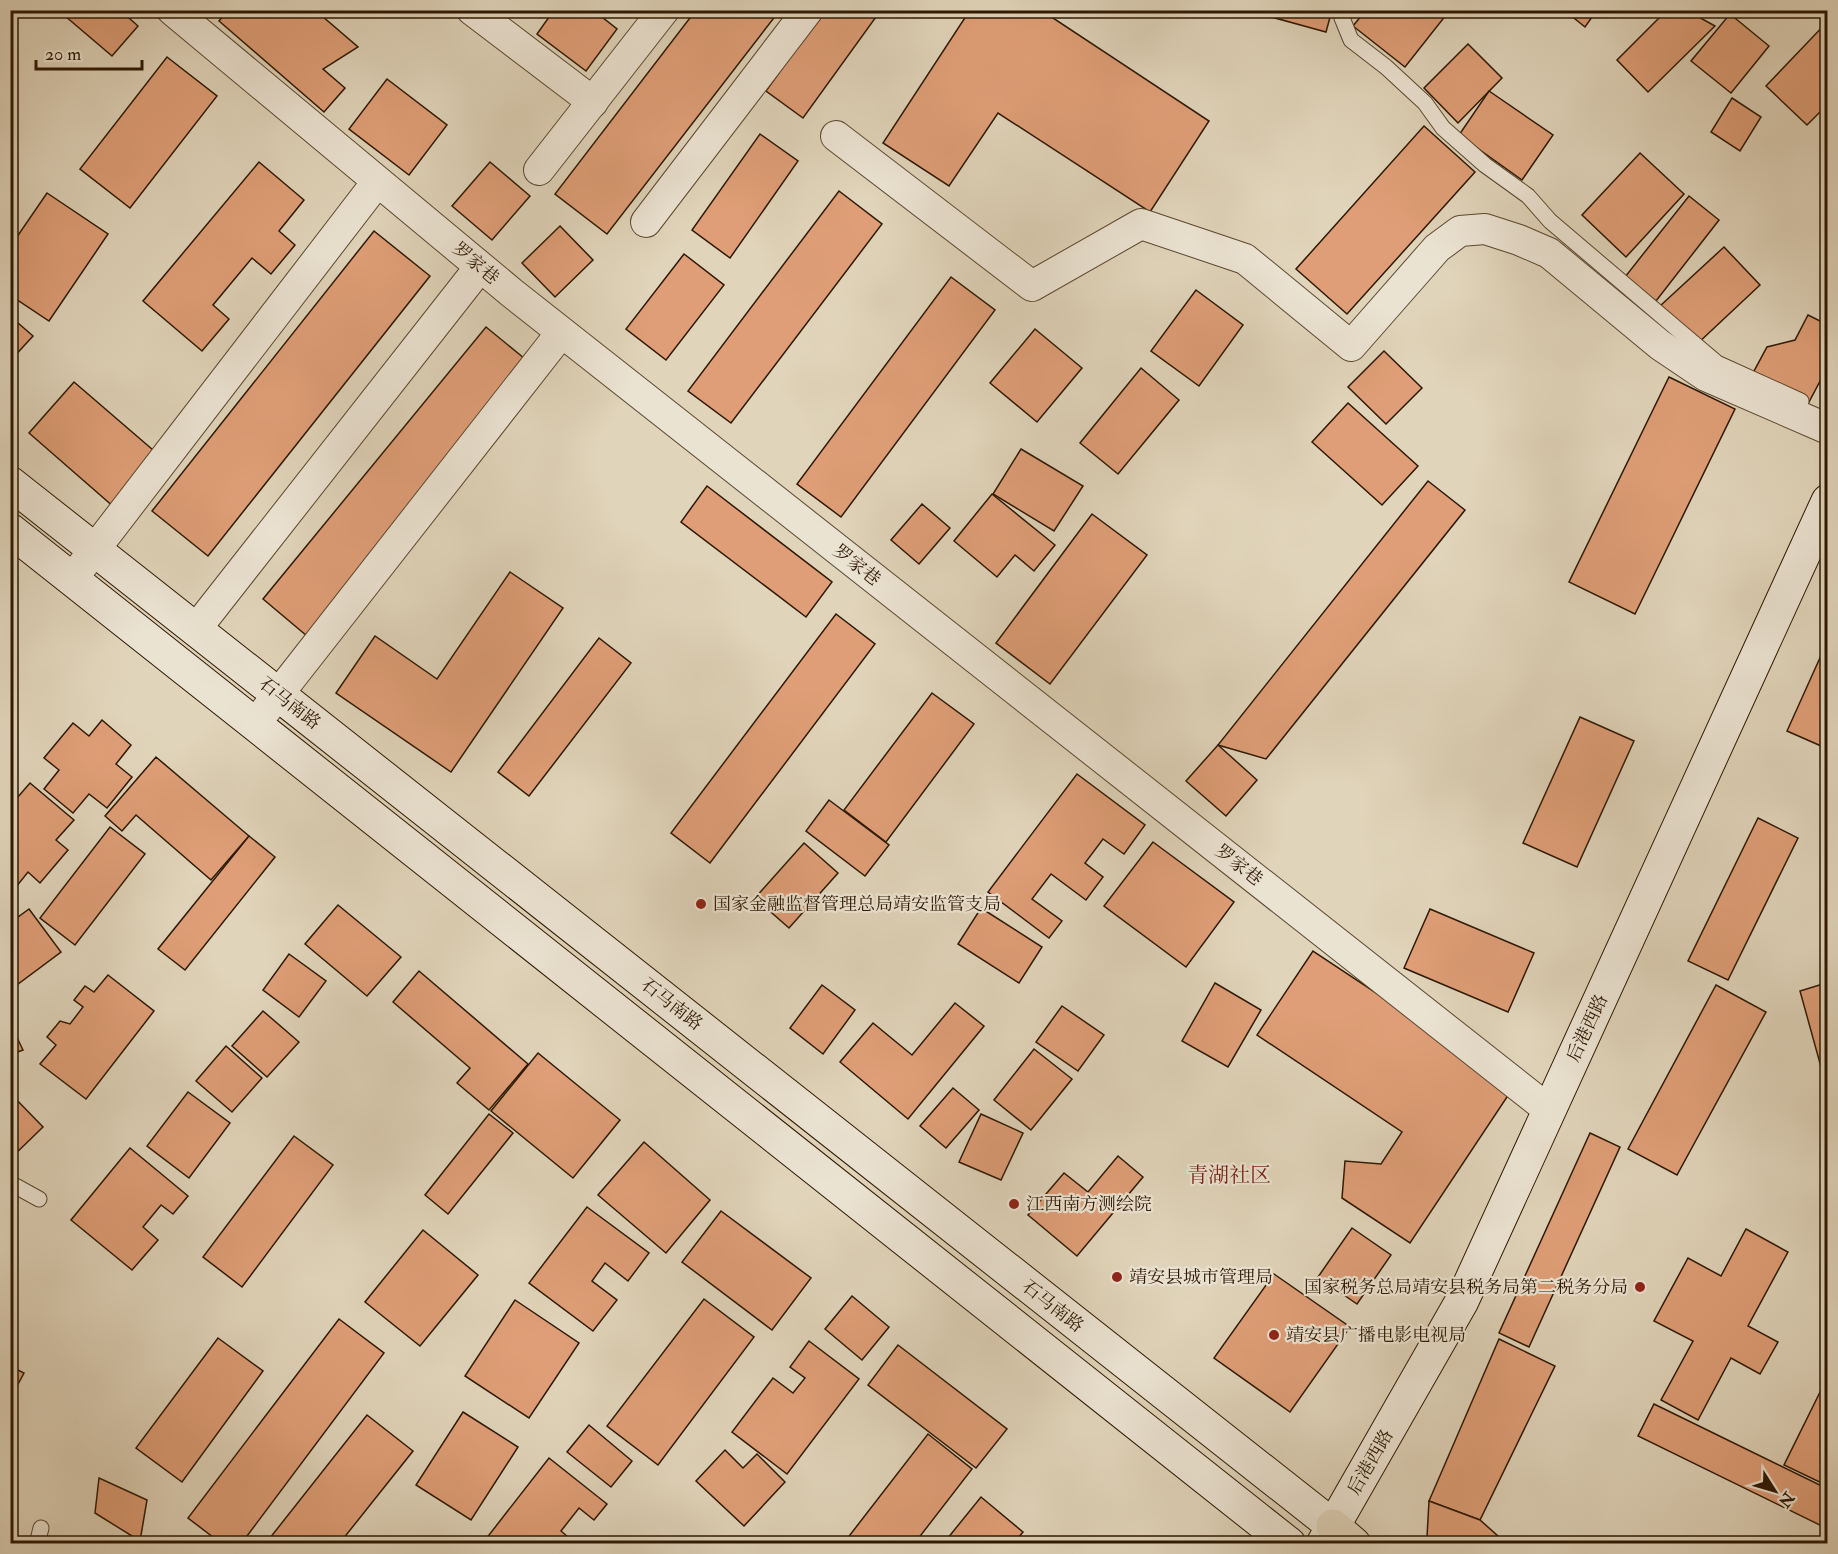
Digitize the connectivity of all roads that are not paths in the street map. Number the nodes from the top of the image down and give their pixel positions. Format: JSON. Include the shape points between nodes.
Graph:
{"nodes":[{"id":1,"x":172,"y":10,"type":"edge"},
{"id":2,"x":472,"y":10,"type":"edge"},
{"id":3,"x":664,"y":10,"type":"edge"},
{"id":4,"x":808,"y":10,"type":"edge"},
{"id":5,"x":1347,"y":10,"type":"edge"},
{"id":6,"x":593,"y":102,"type":"junction"},
{"id":7,"x":836,"y":136,"type":"dead end"},
{"id":8,"x":539,"y":170,"type":"dead end"},
{"id":9,"x":377,"y":182,"type":"junction"},
{"id":10,"x":646,"y":222,"type":"dead end"},
{"id":11,"x":480,"y":267,"type":"junction"},
{"id":12,"x":561,"y":333,"type":"junction"},
{"id":13,"x":1827,"y":413,"type":"edge"},
{"id":14,"x":1827,"y":429,"type":"edge"},
{"id":15,"x":10,"y":483,"type":"edge"},
{"id":16,"x":1827,"y":502,"type":"edge"},
{"id":17,"x":10,"y":530,"type":"edge"},
{"id":18,"x":95,"y":550,"type":"junction"},
{"id":19,"x":72,"y":579,"type":"junction"},
{"id":20,"x":196,"y":629,"type":"junction"},
{"id":21,"x":279,"y":694,"type":"junction"},
{"id":22,"x":255,"y":724,"type":"junction"},
{"id":23,"x":1550,"y":1110,"type":"junction"},
{"id":24,"x":10,"y":1183,"type":"edge"},
{"id":25,"x":39,"y":1199,"type":"dead end"},
{"id":26,"x":41,"y":1528,"type":"dead end"},
{"id":27,"x":1337,"y":1538,"type":"edge"},
{"id":28,"x":37,"y":1544,"type":"edge"},
{"id":29,"x":1288,"y":1544,"type":"edge"}],
"edges":[{"from":1,"to":9,"type":"street","name":"罗家巷"},
{"from":2,"to":6,"type":"street"},
{"from":3,"to":6,"type":"street"},
{"from":4,"to":10,"type":"street"},
{"from":5,"to":13,"type":"lane","via":[[1342,18],[1351,40],[1425,103],[1443,128],[1528,196],[1550,221],[1716,363]]},
{"from":6,"to":8,"type":"street"},
{"from":7,"to":14,"type":"street","via":[[1032,286],[1141,224],[1245,259],[1351,346],[1437,248],[1460,231],[1485,229],[1549,253],[1660,345],[1706,376]]},
{"from":9,"to":11,"type":"street","name":"罗家巷"},
{"from":9,"to":18,"type":"street"},
{"from":11,"to":12,"type":"street","name":"罗家巷"},
{"from":11,"to":20,"type":"street"},
{"from":12,"to":21,"type":"street"},
{"from":12,"to":23,"type":"street","name":"罗家巷"},
{"from":15,"to":18,"type":"main road","name":"石马南路"},
{"from":16,"to":23,"type":"main road","name":"后港西路"},
{"from":17,"to":19,"type":"main road","name":"石马南路"},
{"from":18,"to":19,"type":"street"},
{"from":18,"to":20,"type":"main road","name":"石马南路"},
{"from":19,"to":22,"type":"main road","name":"石马南路"},
{"from":20,"to":21,"type":"main road","name":"石马南路"},
{"from":21,"to":22,"type":"street"},
{"from":21,"to":27,"type":"main road","name":"石马南路"},
{"from":22,"to":29,"type":"main road","name":"石马南路"},
{"from":23,"to":27,"type":"main road","name":"后港西路","via":[[1462,1301]]},
{"from":24,"to":25,"type":"lane"},
{"from":26,"to":28,"type":"lane"}]}
